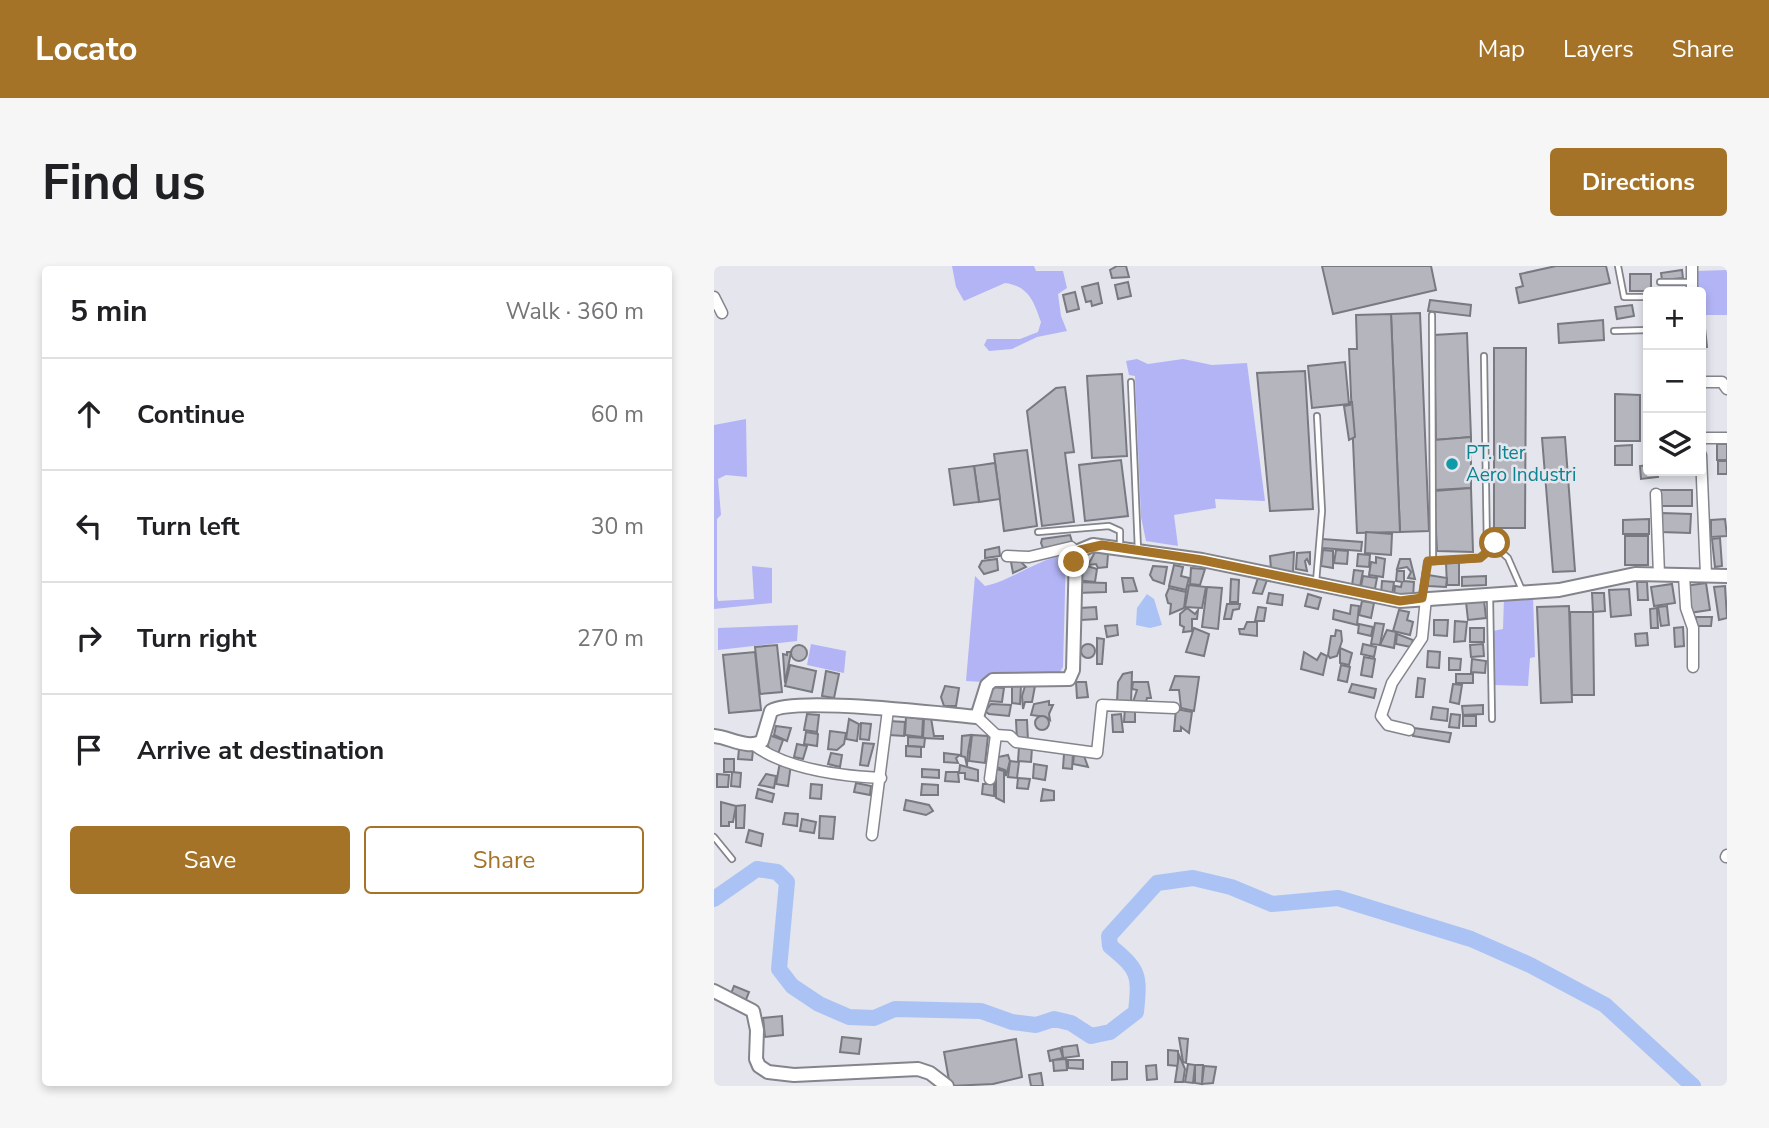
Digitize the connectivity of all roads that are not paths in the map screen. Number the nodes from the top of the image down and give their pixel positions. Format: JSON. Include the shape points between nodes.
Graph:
{"nodes":[{"id":1,"x":1619,"y":266,"type":"edge"},
{"id":2,"x":1692,"y":266,"type":"edge"},
{"id":3,"x":1660,"y":282,"type":"dead end"},
{"id":4,"x":1692,"y":287,"type":"edge"},
{"id":5,"x":714,"y":297,"type":"edge"},
{"id":6,"x":1643,"y":297,"type":"edge"},
{"id":7,"x":722,"y":313,"type":"dead end"},
{"id":8,"x":1432,"y":315,"type":"dead end"},
{"id":9,"x":1643,"y":330,"type":"edge"},
{"id":10,"x":1614,"y":331,"type":"dead end"},
{"id":11,"x":1484,"y":356,"type":"dead end"},
{"id":12,"x":1706,"y":382,"type":"edge"},
{"id":13,"x":1131,"y":383,"type":"dead end"},
{"id":14,"x":1727,"y":388,"type":"edge"},
{"id":15,"x":1317,"y":416,"type":"dead end"},
{"id":16,"x":1706,"y":438,"type":"edge"},
{"id":17,"x":1727,"y":438,"type":"edge"},
{"id":18,"x":1702,"y":476,"type":"edge"},
{"id":19,"x":1656,"y":494,"type":"dead end"},
{"id":20,"x":1038,"y":532,"type":"dead end"},
{"id":21,"x":1488,"y":539,"type":"junction"},
{"id":22,"x":1119,"y":547,"type":"junction"},
{"id":23,"x":1138,"y":551,"type":"junction"},
{"id":24,"x":1076,"y":552,"type":"junction"},
{"id":25,"x":1007,"y":556,"type":"dead end"},
{"id":26,"x":1433,"y":560,"type":"junction"},
{"id":27,"x":1659,"y":575,"type":"junction"},
{"id":28,"x":1706,"y":575,"type":"junction"},
{"id":29,"x":1684,"y":576,"type":"junction"},
{"id":30,"x":1727,"y":576,"type":"edge"},
{"id":31,"x":1316,"y":584,"type":"junction"},
{"id":32,"x":1522,"y":590,"type":"junction"},
{"id":33,"x":1490,"y":593,"type":"junction"},
{"id":34,"x":1424,"y":598,"type":"junction"},
{"id":35,"x":1693,"y":667,"type":"dead end"},
{"id":36,"x":1174,"y":708,"type":"dead end"},
{"id":37,"x":888,"y":710,"type":"junction"},
{"id":38,"x":977,"y":717,"type":"junction"},
{"id":39,"x":1492,"y":719,"type":"dead end"},
{"id":40,"x":1409,"y":730,"type":"dead end"},
{"id":41,"x":996,"y":735,"type":"junction"},
{"id":42,"x":714,"y":736,"type":"edge"},
{"id":43,"x":754,"y":745,"type":"junction"},
{"id":44,"x":881,"y":779,"type":"junction"},
{"id":45,"x":990,"y":779,"type":"dead end"},
{"id":46,"x":872,"y":835,"type":"dead end"},
{"id":47,"x":714,"y":837,"type":"edge"},
{"id":48,"x":732,"y":859,"type":"dead end"},
{"id":49,"x":714,"y":991,"type":"edge"},
{"id":50,"x":779,"y":1080,"type":"edge"},
{"id":51,"x":947,"y":1086,"type":"edge"}],
"edges":[{"from":1,"to":6,"type":"lane","via":[[1624,297]]},
{"from":2,"to":4,"type":"street"},
{"from":3,"to":4,"type":"lane"},
{"from":5,"to":7,"type":"street"},
{"from":8,"to":26,"type":"lane"},
{"from":9,"to":10,"type":"lane"},
{"from":11,"to":21,"type":"lane"},
{"from":12,"to":14,"type":"street","via":[[1722,382]]},
{"from":13,"to":23,"type":"lane"},
{"from":15,"to":31,"type":"lane","via":[[1322,511]]},
{"from":16,"to":17,"type":"street"},
{"from":18,"to":28,"type":"street"},
{"from":19,"to":27,"type":"street"},
{"from":20,"to":22,"type":"lane","via":[[1109,526],[1120,531]]},
{"from":21,"to":26,"type":"lane","via":[[1483,557]]},
{"from":21,"to":32,"type":"lane","via":[[1508,558]]},
{"from":22,"to":23,"type":"street"},
{"from":22,"to":24,"type":"street","via":[[1093,545]]},
{"from":23,"to":31,"type":"street"},
{"from":24,"to":25,"type":"street","via":[[1071,547],[1029,558]]},
{"from":24,"to":38,"type":"street","via":[[1071,677],[990,681]]},
{"from":26,"to":34,"type":"lane","via":[[1425,564]]},
{"from":27,"to":29,"type":"street"},
{"from":27,"to":32,"type":"street","via":[[1635,573],[1571,588]]},
{"from":28,"to":29,"type":"street"},
{"from":28,"to":30,"type":"street"},
{"from":29,"to":35,"type":"street","via":[[1693,628]]},
{"from":31,"to":34,"type":"street","via":[[1378,598]]},
{"from":32,"to":33,"type":"street"},
{"from":33,"to":34,"type":"street"},
{"from":33,"to":39,"type":"lane"},
{"from":34,"to":40,"type":"street","via":[[1424,635],[1392,683],[1381,716],[1388,725]]},
{"from":36,"to":41,"type":"street","via":[[1102,705],[1097,753],[1028,745]]},
{"from":37,"to":38,"type":"street"},
{"from":37,"to":43,"type":"street","via":[[778,707],[769,714],[762,741]]},
{"from":37,"to":44,"type":"street"},
{"from":38,"to":41,"type":"street"},
{"from":41,"to":45,"type":"street"},
{"from":42,"to":43,"type":"street"},
{"from":43,"to":44,"type":"street","via":[[766,754],[800,764]]},
{"from":44,"to":46,"type":"street"},
{"from":47,"to":48,"type":"lane"},
{"from":49,"to":50,"type":"street","via":[[753,1011],[759,1066]]},
{"from":50,"to":51,"type":"street","via":[[918,1069]]}]}
